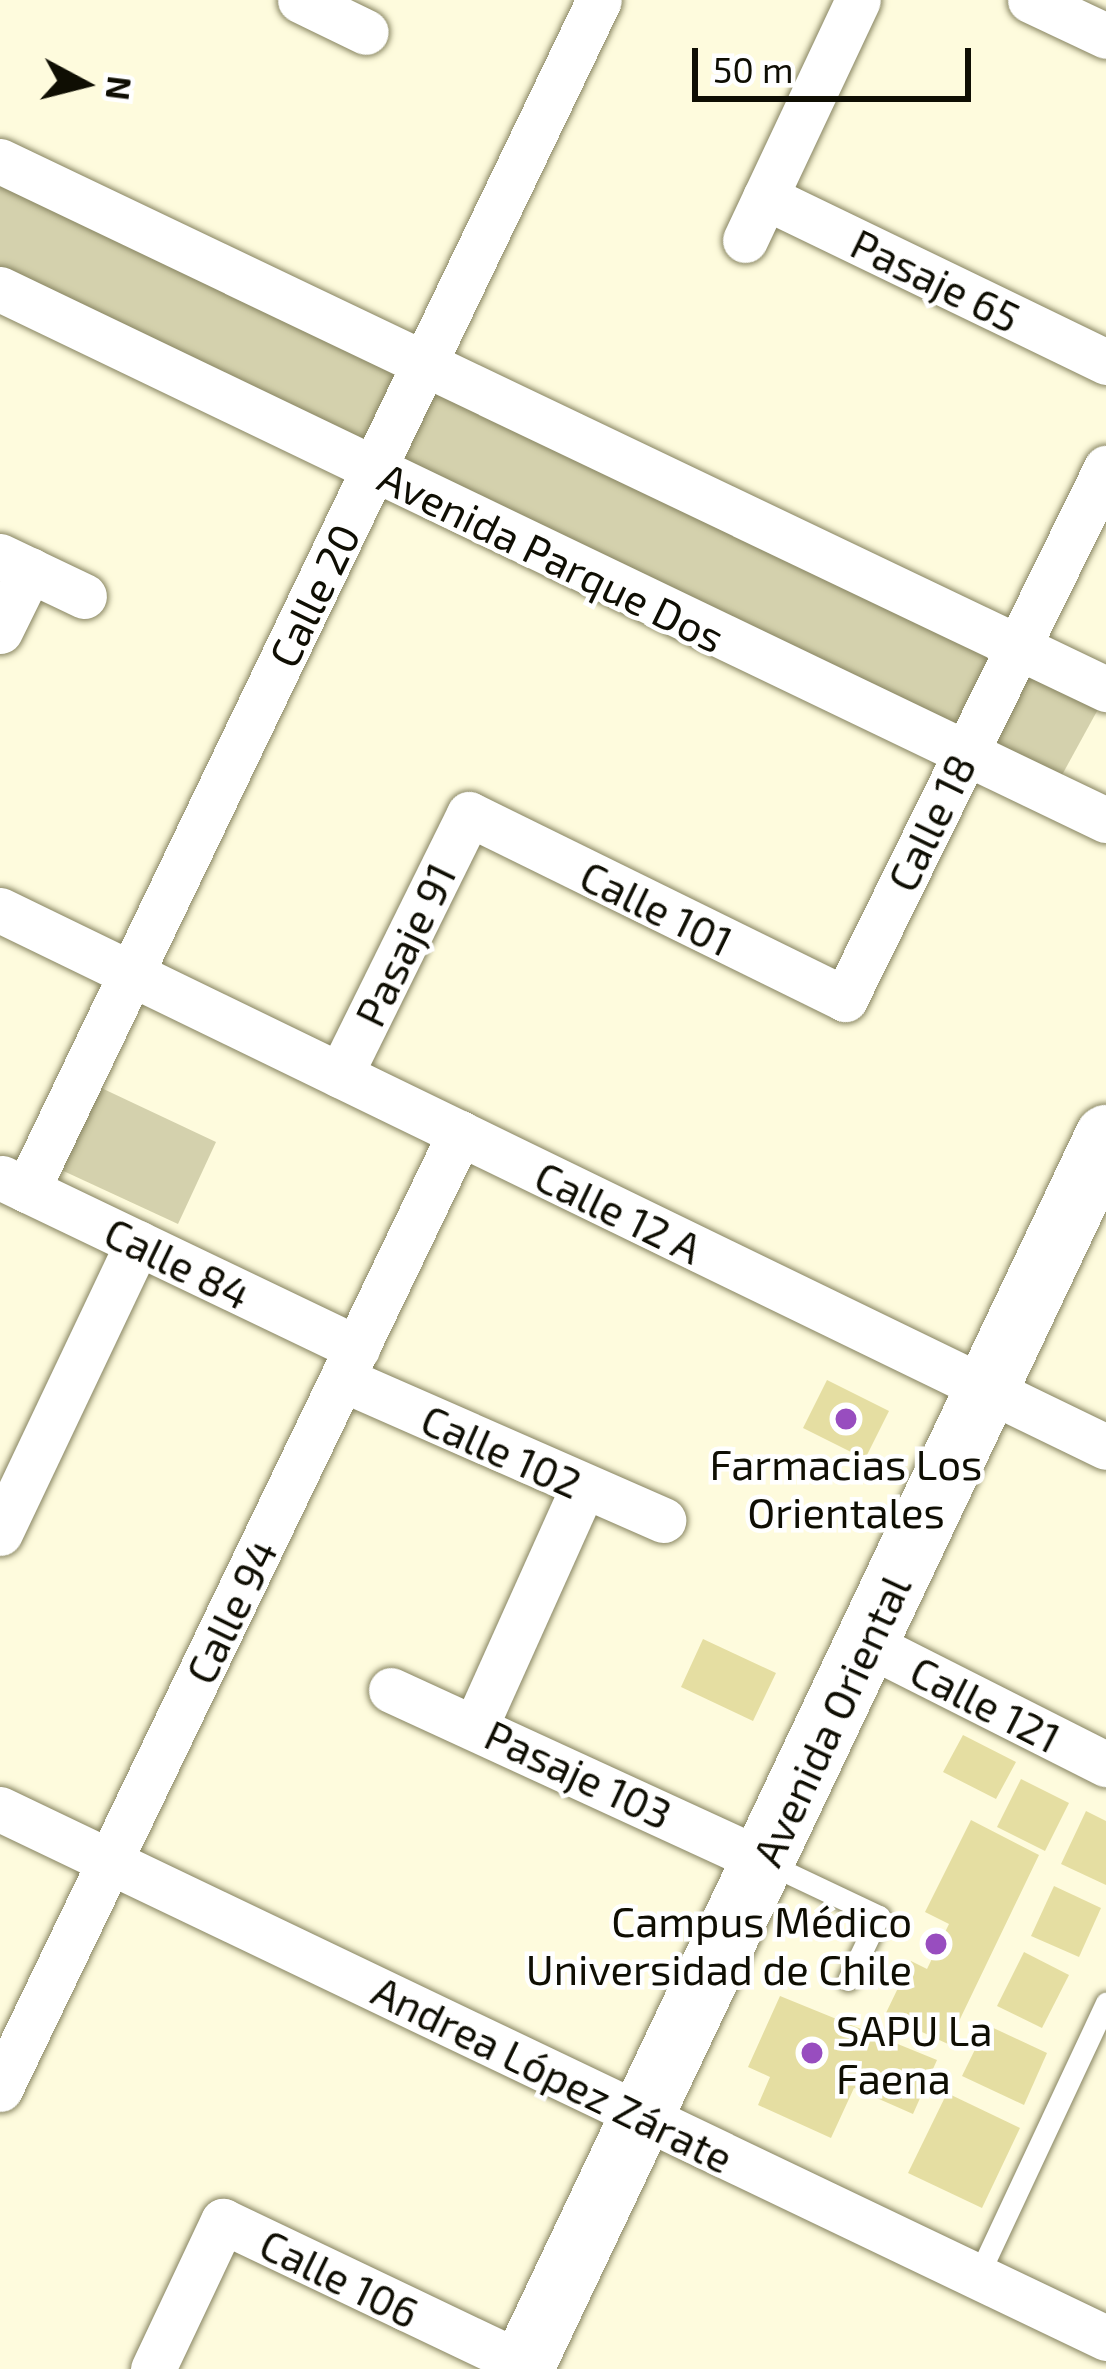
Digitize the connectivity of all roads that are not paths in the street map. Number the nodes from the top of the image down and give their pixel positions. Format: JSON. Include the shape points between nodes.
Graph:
{"nodes":[{"id":1,"x":300,"y":0,"type":"edge"},
{"id":2,"x":599,"y":0,"type":"edge"},
{"id":3,"x":858,"y":0,"type":"edge"},
{"id":4,"x":1030,"y":0,"type":"edge"},
{"id":5,"x":366,"y":32,"type":"dead end"},
{"id":6,"x":1106,"y":36,"type":"edge"},
{"id":7,"x":0,"y":161,"type":"edge"},
{"id":8,"x":765,"y":197,"type":"junction"},
{"id":9,"x":745,"y":240,"type":"dead end"},
{"id":10,"x":0,"y":289,"type":"edge"},
{"id":11,"x":1106,"y":362,"type":"edge"},
{"id":12,"x":424,"y":364,"type":"junction"},
{"id":13,"x":1106,"y":468,"type":"edge"},
{"id":14,"x":374,"y":469,"type":"junction"},
{"id":15,"x":15,"y":563,"type":"edge"},
{"id":16,"x":84,"y":596,"type":"dead end"},
{"id":17,"x":0,"y":631,"type":"edge"},
{"id":18,"x":1018,"y":647,"type":"junction"},
{"id":19,"x":1106,"y":689,"type":"edge"},
{"id":20,"x":962,"y":755,"type":"junction"},
{"id":21,"x":469,"y":814,"type":"joint"},
{"id":22,"x":1106,"y":820,"type":"edge"},
{"id":23,"x":0,"y":910,"type":"edge"},
{"id":24,"x":132,"y":973,"type":"junction"},
{"id":25,"x":845,"y":999,"type":"joint"},
{"id":26,"x":340,"y":1075,"type":"junction"},
{"id":27,"x":460,"y":1133,"type":"junction"},
{"id":28,"x":1106,"y":1136,"type":"edge"},
{"id":29,"x":14,"y":1184,"type":"edge"},
{"id":30,"x":138,"y":1243,"type":"junction"},
{"id":31,"x":349,"y":1363,"type":"junction"},
{"id":32,"x":986,"y":1390,"type":"junction"},
{"id":33,"x":1106,"y":1447,"type":"edge"},
{"id":34,"x":11,"y":1482,"type":"edge"},
{"id":35,"x":582,"y":1489,"type":"junction"},
{"id":36,"x":663,"y":1520,"type":"dead end"},
{"id":37,"x":0,"y":1533,"type":"edge"},
{"id":38,"x":866,"y":1643,"type":"junction"},
{"id":39,"x":392,"y":1690,"type":"dead end"},
{"id":40,"x":477,"y":1723,"type":"junction"},
{"id":41,"x":1106,"y":1763,"type":"edge"},
{"id":42,"x":0,"y":1809,"type":"edge"},
{"id":43,"x":110,"y":1861,"type":"junction"},
{"id":44,"x":764,"y":1861,"type":"junction"},
{"id":45,"x":848,"y":1980,"type":"dead end"},
{"id":46,"x":1106,"y":2003,"type":"edge"},
{"id":47,"x":0,"y":2089,"type":"edge"},
{"id":48,"x":641,"y":2115,"type":"junction"},
{"id":49,"x":978,"y":2276,"type":"junction"},
{"id":50,"x":1106,"y":2338,"type":"edge"},
{"id":51,"x":525,"y":2368,"type":"edge"},
{"id":52,"x":153,"y":2369,"type":"edge"}],
"edges":[{"from":1,"to":5,"type":"street"},
{"from":2,"to":12,"type":"street","name":"Calle 20"},
{"from":3,"to":8,"type":"street"},
{"from":4,"to":6,"type":"street"},
{"from":7,"to":12,"type":"street"},
{"from":8,"to":9,"type":"street"},
{"from":8,"to":11,"type":"street","name":"Pasaje 65"},
{"from":10,"to":14,"type":"street","name":"Avenida Parque Dos"},
{"from":12,"to":14,"type":"street","name":"Calle 20"},
{"from":12,"to":18,"type":"street"},
{"from":13,"to":18,"type":"street","name":"Calle 18"},
{"from":14,"to":20,"type":"street","name":"Avenida Parque Dos"},
{"from":14,"to":24,"type":"street","name":"Calle 20"},
{"from":15,"to":16,"type":"street"},
{"from":15,"to":17,"type":"street"},
{"from":18,"to":19,"type":"street"},
{"from":18,"to":20,"type":"street","name":"Calle 18"},
{"from":20,"to":22,"type":"street","name":"Avenida Parque Dos"},
{"from":20,"to":25,"type":"street","name":"Calle 18"},
{"from":21,"to":25,"type":"street","name":"Calle 101"},
{"from":21,"to":26,"type":"street","name":"Pasaje 91"},
{"from":23,"to":24,"type":"street","name":"Calle 12 A"},
{"from":24,"to":26,"type":"street","name":"Calle 12 A"},
{"from":24,"to":29,"type":"street","name":"Calle 20"},
{"from":26,"to":27,"type":"street","name":"Calle 12 A"},
{"from":27,"to":31,"type":"street","name":"Calle 94"},
{"from":27,"to":32,"type":"street","name":"Calle 12 A"},
{"from":28,"to":32,"type":"main road","name":"Avenida Oriental"},
{"from":29,"to":30,"type":"street","name":"Calle 84"},
{"from":30,"to":31,"type":"street","name":"Calle 84"},
{"from":30,"to":34,"type":"street"},
{"from":31,"to":35,"type":"street","name":"Calle 102"},
{"from":31,"to":43,"type":"street","name":"Calle 94"},
{"from":32,"to":33,"type":"street","name":"Calle 12 A"},
{"from":32,"to":38,"type":"main road","name":"Avenida Oriental"},
{"from":34,"to":37,"type":"street"},
{"from":35,"to":36,"type":"street","name":"Calle 102"},
{"from":35,"to":40,"type":"street"},
{"from":38,"to":41,"type":"street","name":"Calle 121"},
{"from":38,"to":44,"type":"main road","name":"Avenida Oriental"},
{"from":39,"to":40,"type":"street","name":"Pasaje 103"},
{"from":40,"to":44,"type":"street","name":"Pasaje 103"},
{"from":42,"to":43,"type":"street","name":"Andrea López Zárate"},
{"from":43,"to":47,"type":"street","name":"Calle 94"},
{"from":43,"to":48,"type":"street","name":"Andrea López Zárate"},
{"from":44,"to":45,"type":"lane","via":[[879,1916]]},
{"from":44,"to":48,"type":"main road","name":"Avenida Oriental"},
{"from":46,"to":49,"type":"lane"},
{"from":48,"to":49,"type":"street","name":"Andrea López Zárate"},
{"from":48,"to":51,"type":"main road","name":"Avenida Oriental"},
{"from":49,"to":50,"type":"street","name":"Andrea López Zárate"},
{"from":51,"to":52,"type":"street","name":"Calle 106","via":[[223,2221]]}]}
